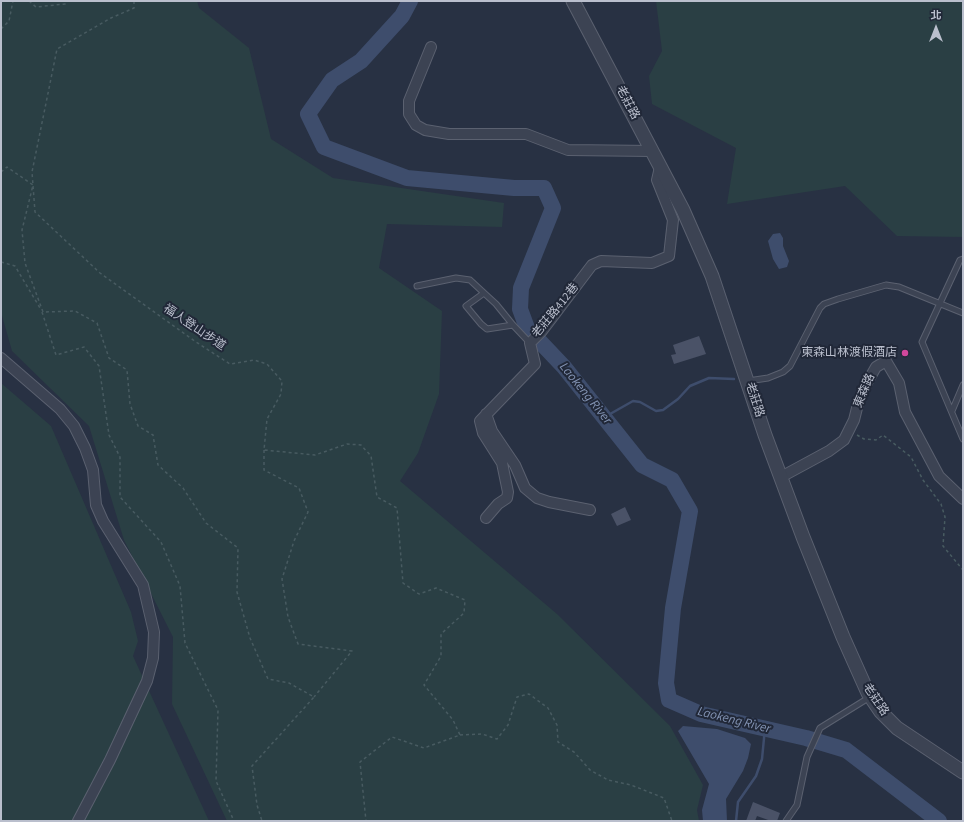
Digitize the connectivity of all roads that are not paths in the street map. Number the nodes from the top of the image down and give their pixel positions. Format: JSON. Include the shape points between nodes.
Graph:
{"nodes":[{"id":1,"x":573,"y":1,"type":"edge"},
{"id":2,"x":431,"y":47,"type":"dead end"},
{"id":3,"x":652,"y":150,"type":"junction"},
{"id":4,"x":660,"y":167,"type":"junction"},
{"id":5,"x":963,"y":259,"type":"edge"},
{"id":6,"x":417,"y":286,"type":"dead end"},
{"id":7,"x":484,"y":293,"type":"junction"},
{"id":8,"x":941,"y":303,"type":"junction"},
{"id":9,"x":963,"y":313,"type":"edge"},
{"id":10,"x":513,"y":325,"type":"junction"},
{"id":11,"x":530,"y":343,"type":"junction"},
{"id":12,"x":1,"y":358,"type":"edge"},
{"id":13,"x":748,"y":381,"type":"junction"},
{"id":14,"x":963,"y":385,"type":"edge"},
{"id":15,"x":952,"y":411,"type":"junction"},
{"id":16,"x":486,"y":414,"type":"junction"},
{"id":17,"x":963,"y":439,"type":"edge"},
{"id":18,"x":781,"y":477,"type":"junction"},
{"id":19,"x":963,"y":499,"type":"edge"},
{"id":20,"x":590,"y":510,"type":"dead end"},
{"id":21,"x":486,"y":518,"type":"dead end"},
{"id":22,"x":871,"y":697,"type":"junction"},
{"id":23,"x":963,"y":772,"type":"edge"},
{"id":24,"x":78,"y":821,"type":"edge"},
{"id":25,"x":786,"y":821,"type":"edge"}],
"edges":[{"from":1,"to":3,"type":"street","name":"老莊路"},
{"from":2,"to":3,"type":"street","via":[[409,101],[409,114],[416,125],[426,130],[449,134],[526,134],[568,150]]},
{"from":3,"to":4,"type":"street","name":"老莊路"},
{"from":4,"to":11,"type":"street","name":"老莊路412巷","via":[[657,180],[673,220],[669,256],[652,262],[601,261],[592,265]]},
{"from":4,"to":13,"type":"street","name":"老莊路","via":[[683,210],[712,276]]},
{"from":5,"to":8,"type":"lane","via":[[960,260]]},
{"from":6,"to":7,"type":"lane","via":[[456,278],[470,280]]},
{"from":7,"to":10,"type":"lane"},
{"from":7,"to":10,"type":"lane","via":[[466,306],[481,324],[487,329]]},
{"from":8,"to":9,"type":"lane"},
{"from":8,"to":13,"type":"lane","via":[[899,287],[886,285],[824,304],[790,366],[768,378]]},
{"from":8,"to":15,"type":"lane","via":[[922,342]]},
{"from":10,"to":11,"type":"lane"},
{"from":11,"to":16,"type":"street","name":"老莊路412巷","via":[[535,364]]},
{"from":12,"to":24,"type":"street","via":[[60,409],[74,426],[92,470],[96,505],[103,521],[143,585],[154,632],[153,658],[147,681]]},
{"from":13,"to":18,"type":"street","name":"老莊路"},
{"from":14,"to":15,"type":"lane"},
{"from":15,"to":17,"type":"lane"},
{"from":16,"to":20,"type":"street","via":[[492,431],[515,465],[525,488],[537,498]]},
{"from":16,"to":21,"type":"street","via":[[480,421],[480,426],[502,463],[508,492],[507,498]]},
{"from":18,"to":19,"type":"street","name":"東森路","via":[[844,440],[868,381],[876,367],[886,361],[899,383],[905,412],[939,476]]},
{"from":18,"to":22,"type":"street","name":"老莊路","via":[[843,637]]},
{"from":22,"to":23,"type":"street","name":"老莊路","via":[[897,728]]},
{"from":22,"to":25,"type":"lane","via":[[820,728],[810,747],[797,805]]}]}
